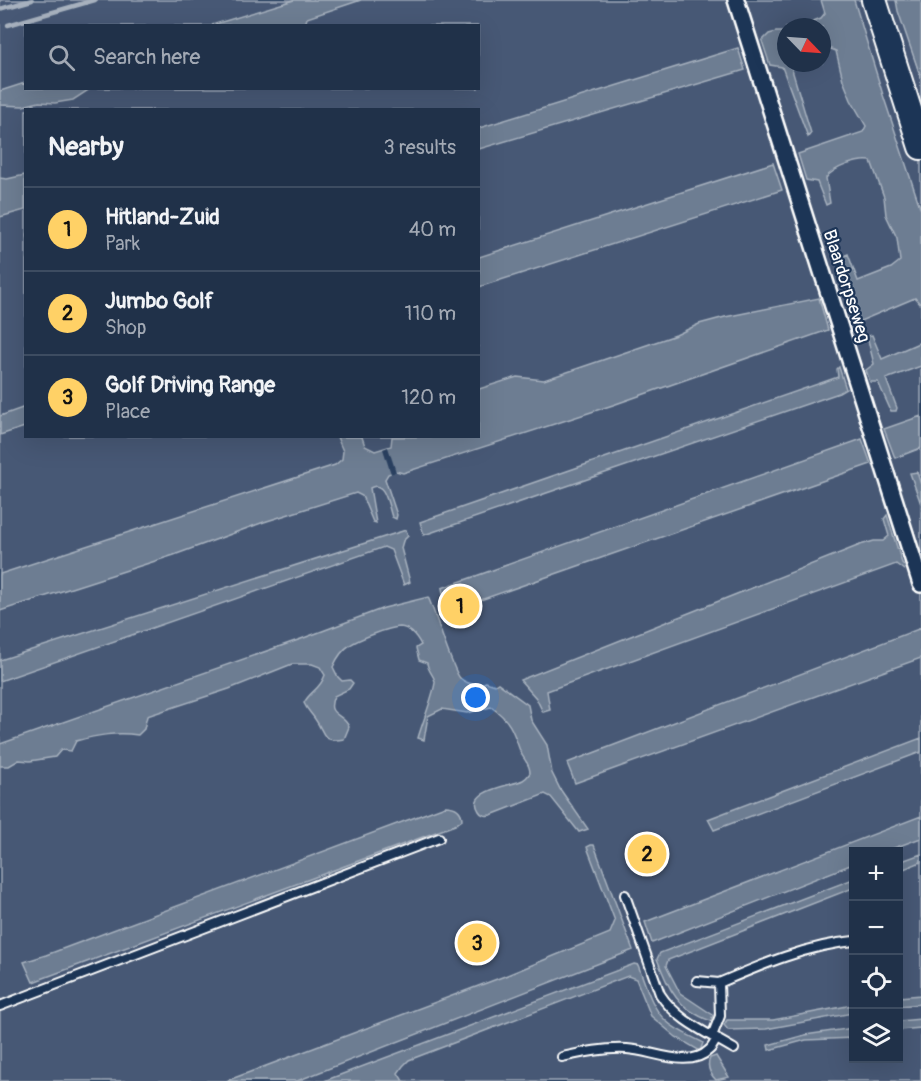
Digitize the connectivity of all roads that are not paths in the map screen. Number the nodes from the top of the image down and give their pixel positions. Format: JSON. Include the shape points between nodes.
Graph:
{"nodes":[{"id":1,"x":736,"y":0,"type":"edge"},
{"id":2,"x":874,"y":0,"type":"edge"},
{"id":3,"x":921,"y":147,"type":"edge"},
{"id":4,"x":921,"y":584,"type":"edge"},
{"id":5,"x":439,"y":838,"type":"dead end"},
{"id":6,"x":625,"y":895,"type":"dead end"},
{"id":7,"x":849,"y":942,"type":"edge"},
{"id":8,"x":697,"y":981,"type":"dead end"},
{"id":9,"x":719,"y":984,"type":"junction"},
{"id":10,"x":0,"y":1006,"type":"edge"},
{"id":11,"x":715,"y":1037,"type":"junction"},
{"id":12,"x":734,"y":1049,"type":"dead end"},
{"id":13,"x":562,"y":1057,"type":"dead end"}],
"edges":[{"from":1,"to":4,"type":"street","name":"Blaardorpseweg"},
{"from":2,"to":3,"type":"main road"},
{"from":5,"to":10,"type":"lane"},
{"from":6,"to":11,"type":"lane","via":[[660,994],[687,1021]]},
{"from":7,"to":9,"type":"lane","via":[[756,967]]},
{"from":8,"to":9,"type":"lane"},
{"from":9,"to":11,"type":"lane","via":[[720,1016]]},
{"from":11,"to":12,"type":"lane"},
{"from":11,"to":13,"type":"lane","via":[[709,1051],[689,1060],[631,1049],[601,1048]]}]}
